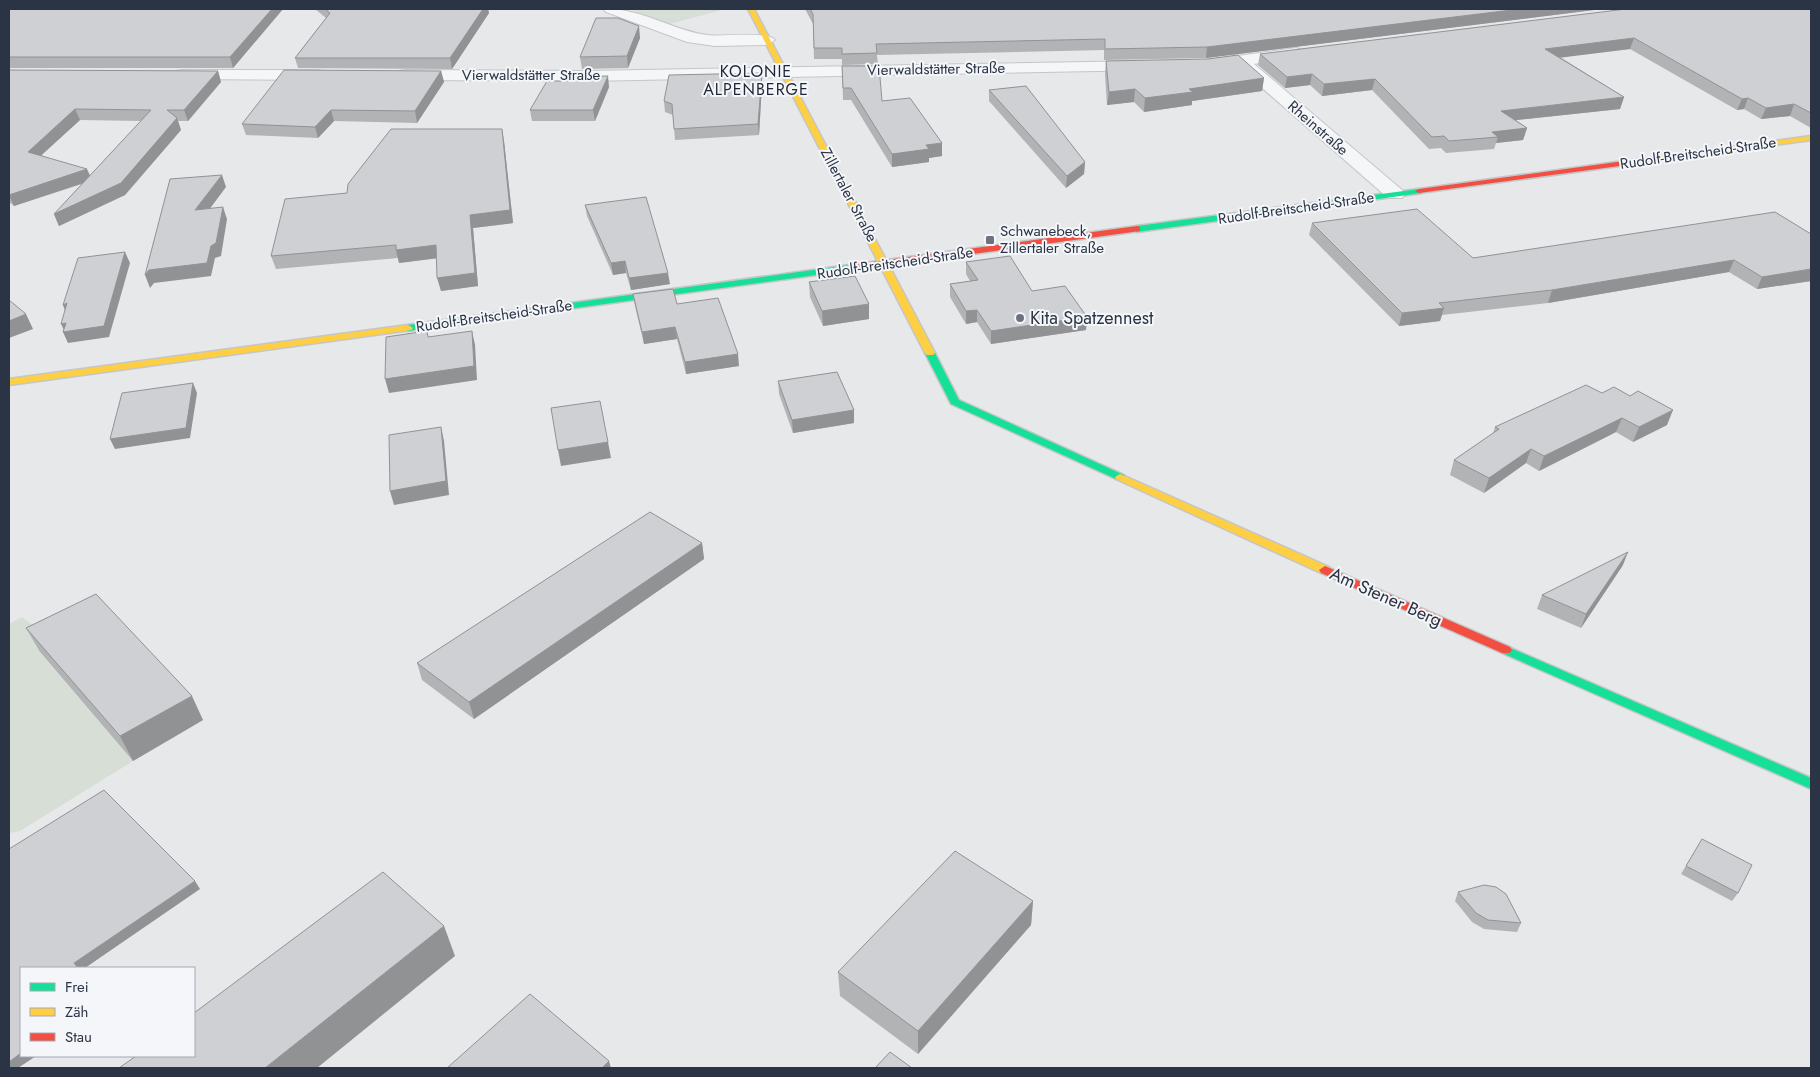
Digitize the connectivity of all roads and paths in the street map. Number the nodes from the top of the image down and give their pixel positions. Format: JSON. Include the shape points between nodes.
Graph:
{"nodes":[{"id":1,"x":611,"y":9,"type":"edge"},
{"id":2,"x":751,"y":9,"type":"edge"},
{"id":3,"x":767,"y":40,"type":"junction"},
{"id":4,"x":1313,"y":50,"type":"edge"},
{"id":5,"x":1242,"y":62,"type":"junction"},
{"id":6,"x":1186,"y":65,"type":"edge"},
{"id":7,"x":1156,"y":66,"type":"edge"},
{"id":8,"x":785,"y":72,"type":"junction"},
{"id":9,"x":164,"y":74,"type":"edge"},
{"id":10,"x":337,"y":75,"type":"edge"},
{"id":11,"x":386,"y":75,"type":"edge"},
{"id":12,"x":1811,"y":138,"type":"edge"},
{"id":13,"x":1394,"y":194,"type":"junction"},
{"id":14,"x":886,"y":264,"type":"junction"},
{"id":15,"x":9,"y":382,"type":"edge"},
{"id":16,"x":962,"y":406,"type":"joint"},
{"id":17,"x":1811,"y":784,"type":"edge"}],
"edges":[{"from":1,"to":3,"type":"street","via":[[687,37],[714,41]]},
{"from":2,"to":3,"type":"street","name":"Zillertaler Straße"},
{"from":3,"to":8,"type":"street","name":"Zillertaler Straße"},
{"from":4,"to":5,"type":"street"},
{"from":5,"to":6,"type":"street"},
{"from":5,"to":13,"type":"street","name":"Rheinstraße"},
{"from":7,"to":8,"type":"street","name":"Vierwaldstätter Straße"},
{"from":8,"to":11,"type":"street","name":"Vierwaldstätter Straße","via":[[587,76]]},
{"from":8,"to":14,"type":"street","name":"Zillertaler Straße"},
{"from":9,"to":10,"type":"street"},
{"from":12,"to":13,"type":"street","name":"Rudolf-Breitscheid-Straße"},
{"from":13,"to":14,"type":"street","name":"Rudolf-Breitscheid-Straße"},
{"from":14,"to":15,"type":"street","name":"Rudolf-Breitscheid-Straße"},
{"from":14,"to":16,"type":"street","name":"Zillertaler Straße","via":[[955,402]]},
{"from":16,"to":17,"type":"street","name":"Am Stener Berg"}]}
